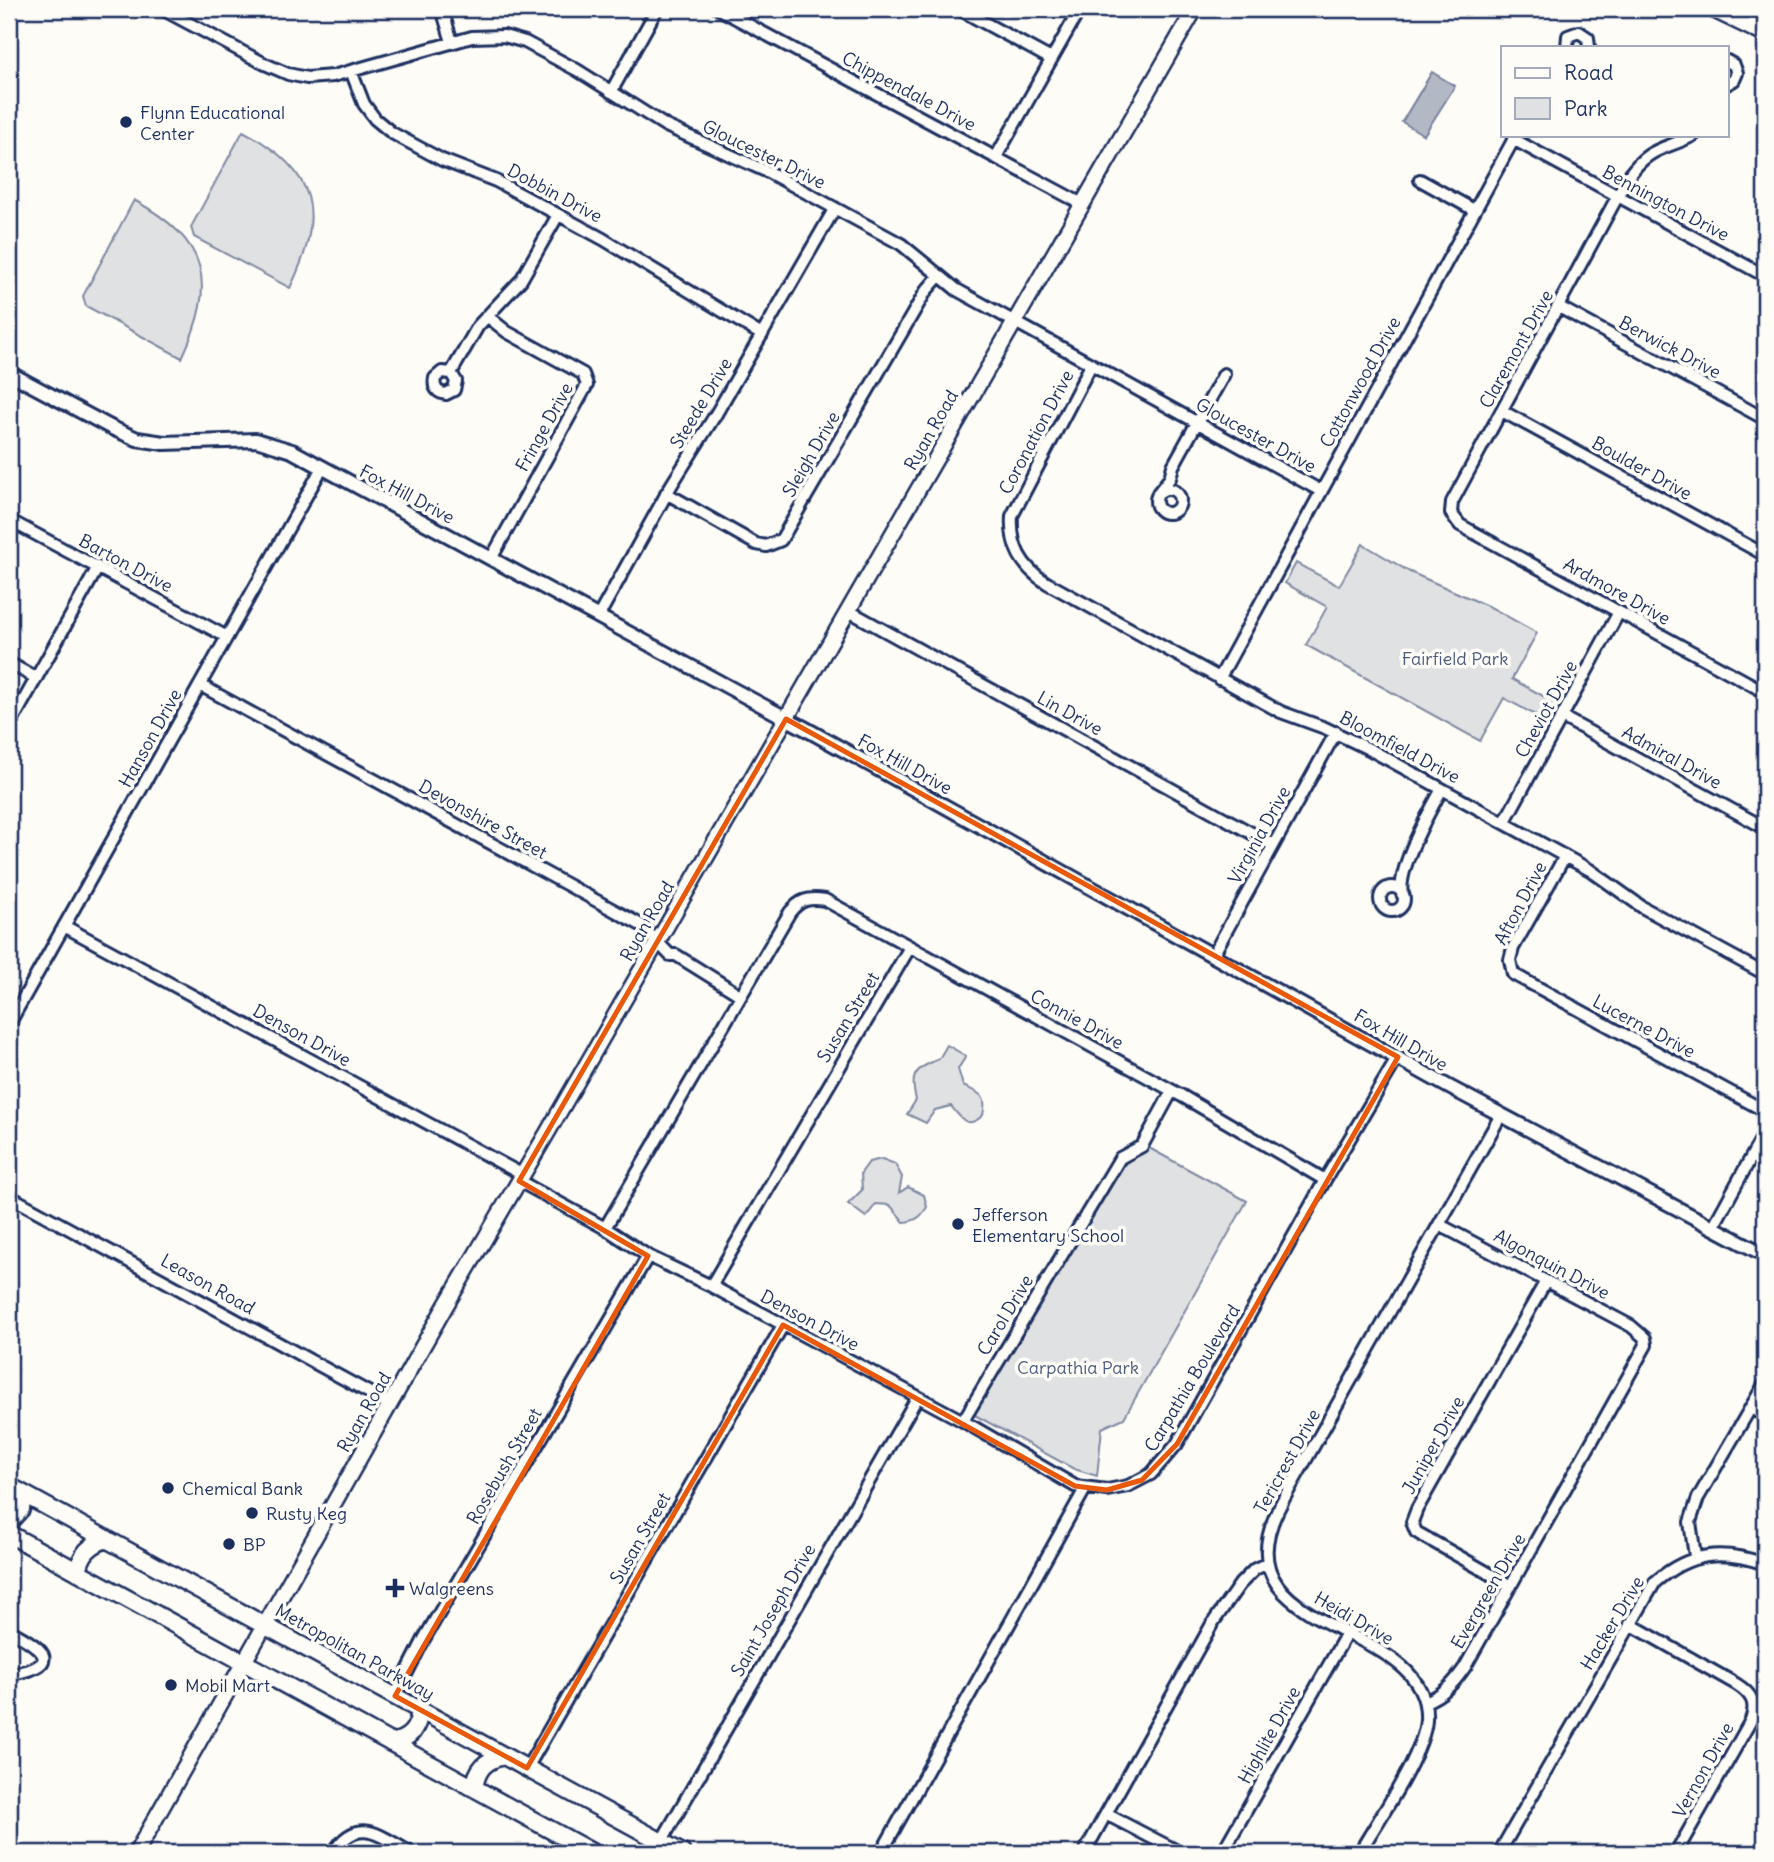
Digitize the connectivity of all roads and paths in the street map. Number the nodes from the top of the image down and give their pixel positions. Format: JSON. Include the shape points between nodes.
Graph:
{"nodes":[{"id":1,"x":162,"y":9,"type":"edge"},
{"id":2,"x":442,"y":9,"type":"edge"},
{"id":3,"x":657,"y":9,"type":"edge"},
{"id":4,"x":719,"y":9,"type":"edge"},
{"id":5,"x":959,"y":9,"type":"edge"},
{"id":6,"x":1080,"y":9,"type":"edge"},
{"id":7,"x":1195,"y":9,"type":"edge"},
{"id":8,"x":1711,"y":9,"type":"edge"},
{"id":9,"x":1758,"y":9,"type":"edge"},
{"id":10,"x":1749,"y":26,"type":"junction"},
{"id":11,"x":1765,"y":35,"type":"edge"},
{"id":12,"x":452,"y":42,"type":"junction"},
{"id":13,"x":1565,"y":45,"type":"edge"},
{"id":14,"x":1589,"y":46,"type":"edge"},
{"id":15,"x":1051,"y":59,"type":"junction"},
{"id":16,"x":1728,"y":62,"type":"edge"},
{"id":17,"x":351,"y":71,"type":"junction"},
{"id":18,"x":1729,"y":84,"type":"edge"},
{"id":19,"x":611,"y":92,"type":"junction"},
{"id":20,"x":1691,"y":136,"type":"edge"},
{"id":21,"x":1514,"y":137,"type":"edge"},
{"id":22,"x":996,"y":157,"type":"junction"},
{"id":23,"x":1420,"y":180,"type":"dead end"},
{"id":24,"x":1618,"y":196,"type":"junction"},
{"id":25,"x":1082,"y":204,"type":"junction"},
{"id":26,"x":835,"y":208,"type":"junction"},
{"id":27,"x":1474,"y":210,"type":"junction"},
{"id":28,"x":558,"y":215,"type":"junction"},
{"id":29,"x":1765,"y":275,"type":"edge"},
{"id":30,"x":939,"y":276,"type":"junction"},
{"id":31,"x":1559,"y":307,"type":"junction"},
{"id":32,"x":487,"y":316,"type":"junction"},
{"id":33,"x":1015,"y":323,"type":"junction"},
{"id":34,"x":762,"y":335,"type":"junction"},
{"id":35,"x":1091,"y":365,"type":"junction"},
{"id":36,"x":9,"y":373,"type":"edge"},
{"id":37,"x":451,"y":373,"type":"dead end"},
{"id":38,"x":1224,"y":373,"type":"dead end"},
{"id":39,"x":1502,"y":411,"type":"junction"},
{"id":40,"x":1765,"y":419,"type":"edge"},
{"id":41,"x":1197,"y":423,"type":"junction"},
{"id":42,"x":322,"y":468,"type":"junction"},
{"id":43,"x":1170,"y":478,"type":"junction"},
{"id":44,"x":1321,"y":491,"type":"junction"},
{"id":45,"x":666,"y":493,"type":"junction"},
{"id":46,"x":1158,"y":493,"type":"junction"},
{"id":47,"x":1178,"y":495,"type":"junction"},
{"id":48,"x":1453,"y":519,"type":"joint"},
{"id":49,"x":9,"y":520,"type":"edge"},
{"id":50,"x":1765,"y":555,"type":"edge"},
{"id":51,"x":1018,"y":556,"type":"joint"},
{"id":52,"x":491,"y":559,"type":"junction"},
{"id":53,"x":98,"y":567,"type":"junction"},
{"id":54,"x":849,"y":611,"type":"junction"},
{"id":55,"x":1619,"y":612,"type":"junction"},
{"id":56,"x":598,"y":617,"type":"junction"},
{"id":57,"x":227,"y":637,"type":"junction"},
{"id":58,"x":9,"y":663,"type":"edge"},
{"id":59,"x":36,"y":678,"type":"junction"},
{"id":60,"x":1219,"y":678,"type":"junction"},
{"id":61,"x":200,"y":685,"type":"junction"},
{"id":62,"x":1765,"y":692,"type":"edge"},
{"id":63,"x":1562,"y":717,"type":"junction"},
{"id":64,"x":786,"y":719,"type":"junction"},
{"id":65,"x":9,"y":727,"type":"edge"},
{"id":66,"x":1336,"y":732,"type":"junction"},
{"id":67,"x":1442,"y":789,"type":"junction"},
{"id":68,"x":1504,"y":823,"type":"junction"},
{"id":69,"x":1765,"y":828,"type":"edge"},
{"id":70,"x":1273,"y":845,"type":"junction"},
{"id":71,"x":1565,"y":856,"type":"junction"},
{"id":72,"x":1401,"y":878,"type":"junction"},
{"id":73,"x":1389,"y":888,"type":"junction"},
{"id":74,"x":1402,"y":894,"type":"junction"},
{"id":75,"x":64,"y":926,"type":"junction"},
{"id":76,"x":657,"y":941,"type":"junction"},
{"id":77,"x":910,"y":947,"type":"junction"},
{"id":78,"x":1213,"y":955,"type":"junction"},
{"id":79,"x":1510,"y":968,"type":"joint"},
{"id":80,"x":1765,"y":974,"type":"edge"},
{"id":81,"x":740,"y":995,"type":"junction"},
{"id":82,"x":9,"y":1024,"type":"edge"},
{"id":83,"x":1398,"y":1057,"type":"junction"},
{"id":84,"x":1172,"y":1091,"type":"junction"},
{"id":85,"x":1765,"y":1111,"type":"edge"},
{"id":86,"x":1502,"y":1115,"type":"junction"},
{"id":87,"x":1765,"y":1132,"type":"edge"},
{"id":88,"x":521,"y":1178,"type":"junction"},
{"id":89,"x":1325,"y":1180,"type":"junction"},
{"id":90,"x":9,"y":1196,"type":"edge"},
{"id":91,"x":1440,"y":1225,"type":"junction"},
{"id":92,"x":1713,"y":1227,"type":"junction"},
{"id":93,"x":605,"y":1228,"type":"junction"},
{"id":94,"x":1765,"y":1255,"type":"edge"},
{"id":95,"x":648,"y":1256,"type":"junction"},
{"id":96,"x":1546,"y":1281,"type":"junction"},
{"id":97,"x":710,"y":1286,"type":"junction"},
{"id":98,"x":783,"y":1325,"type":"junction"},
{"id":99,"x":1645,"y":1338,"type":"joint"},
{"id":100,"x":1765,"y":1383,"type":"edge"},
{"id":101,"x":917,"y":1398,"type":"junction"},
{"id":102,"x":390,"y":1404,"type":"junction"},
{"id":103,"x":1751,"y":1408,"type":"junction"},
{"id":104,"x":1765,"y":1416,"type":"edge"},
{"id":105,"x":963,"y":1421,"type":"junction"},
{"id":106,"x":1085,"y":1489,"type":"junction"},
{"id":107,"x":16,"y":1490,"type":"edge"},
{"id":108,"x":9,"y":1522,"type":"edge"},
{"id":109,"x":9,"y":1535,"type":"edge"},
{"id":110,"x":107,"y":1539,"type":"junction"},
{"id":111,"x":1695,"y":1556,"type":"junction"},
{"id":112,"x":1268,"y":1563,"type":"junction"},
{"id":113,"x":1765,"y":1563,"type":"edge"},
{"id":114,"x":78,"y":1572,"type":"junction"},
{"id":115,"x":1511,"y":1586,"type":"junction"},
{"id":116,"x":264,"y":1624,"type":"junction"},
{"id":117,"x":1630,"y":1624,"type":"junction"},
{"id":118,"x":9,"y":1630,"type":"edge"},
{"id":119,"x":1347,"y":1633,"type":"junction"},
{"id":120,"x":243,"y":1662,"type":"junction"},
{"id":121,"x":9,"y":1677,"type":"edge"},
{"id":122,"x":394,"y":1696,"type":"junction"},
{"id":123,"x":1425,"y":1702,"type":"junction"},
{"id":124,"x":420,"y":1710,"type":"junction"},
{"id":125,"x":391,"y":1743,"type":"junction"},
{"id":126,"x":504,"y":1756,"type":"junction"},
{"id":127,"x":527,"y":1768,"type":"junction"},
{"id":128,"x":474,"y":1788,"type":"junction"},
{"id":129,"x":1106,"y":1814,"type":"junction"},
{"id":130,"x":661,"y":1842,"type":"junction"},
{"id":131,"x":136,"y":1853,"type":"edge"},
{"id":132,"x":333,"y":1853,"type":"edge"},
{"id":133,"x":411,"y":1853,"type":"edge"},
{"id":134,"x":593,"y":1853,"type":"edge"},
{"id":135,"x":682,"y":1853,"type":"edge"},
{"id":136,"x":881,"y":1853,"type":"edge"},
{"id":137,"x":1084,"y":1853,"type":"edge"},
{"id":138,"x":1181,"y":1853,"type":"edge"},
{"id":139,"x":1222,"y":1853,"type":"edge"},
{"id":140,"x":1359,"y":1853,"type":"edge"},
{"id":141,"x":1499,"y":1853,"type":"edge"},
{"id":142,"x":1676,"y":1853,"type":"edge"}],
"edges":[{"from":1,"to":17,"type":"street","name":"Gloucester Drive","via":[[288,74],[319,79]]},
{"from":2,"to":12,"type":"street"},
{"from":3,"to":19,"type":"street"},
{"from":4,"to":22,"type":"street","name":"Chippendale Drive"},
{"from":5,"to":15,"type":"street"},
{"from":6,"to":15,"type":"street"},
{"from":7,"to":25,"type":"main road","name":"Ryan Road"},
{"from":8,"to":10,"type":"main road"},
{"from":9,"to":10,"type":"street"},
{"from":10,"to":11,"type":"main road"},
{"from":12,"to":17,"type":"street","name":"Gloucester Drive"},
{"from":12,"to":19,"type":"street","name":"Gloucester Drive","via":[[484,36],[514,38]]},
{"from":13,"to":14,"type":"street","via":[[1575,32],[1588,38]]},
{"from":15,"to":22,"type":"street"},
{"from":16,"to":18,"type":"street","via":[[1736,69]]},
{"from":17,"to":28,"type":"street","name":"Dobbin Drive","via":[[364,104],[383,126],[442,160],[488,177]]},
{"from":19,"to":26,"type":"street","name":"Gloucester Drive","via":[[666,126]]},
{"from":20,"to":24,"type":"street","name":"Claremont Drive","via":[[1647,156]]},
{"from":21,"to":24,"type":"street","name":"Bennington Drive"},
{"from":21,"to":27,"type":"street","name":"Cottonwood Drive"},
{"from":22,"to":25,"type":"street","name":"Chippendale Drive"},
{"from":23,"to":27,"type":"street"},
{"from":24,"to":29,"type":"street","name":"Bennington Drive"},
{"from":24,"to":31,"type":"street","name":"Claremont Drive"},
{"from":25,"to":33,"type":"main road","name":"Ryan Road"},
{"from":26,"to":30,"type":"street","name":"Gloucester Drive","via":[[908,248]]},
{"from":26,"to":34,"type":"street","name":"Steede Drive"},
{"from":27,"to":44,"type":"street","name":"Cottonwood Drive"},
{"from":28,"to":32,"type":"street","via":[[521,280]]},
{"from":28,"to":34,"type":"street","name":"Dobbin Drive"},
{"from":30,"to":33,"type":"street","name":"Gloucester Drive"},
{"from":30,"to":45,"type":"street","name":"Sleigh Drive","via":[[781,540],[757,544]]},
{"from":31,"to":39,"type":"street","name":"Claremont Drive"},
{"from":31,"to":40,"type":"street","name":"Berwick Drive"},
{"from":32,"to":37,"type":"street"},
{"from":32,"to":52,"type":"street","name":"Fringe Drive","via":[[583,374],[587,385]]},
{"from":33,"to":35,"type":"street","name":"Gloucester Drive"},
{"from":33,"to":54,"type":"main road","name":"Ryan Road"},
{"from":34,"to":45,"type":"street","name":"Steede Drive"},
{"from":35,"to":41,"type":"street","name":"Gloucester Drive"},
{"from":35,"to":51,"type":"street","name":"Coronation Drive","via":[[1015,506],[1012,539]]},
{"from":36,"to":42,"type":"street","name":"Fox Hill Drive","via":[[136,439],[164,443],[256,440],[281,446]]},
{"from":38,"to":41,"type":"street"},
{"from":39,"to":48,"type":"street","name":"Claremont Drive","via":[[1452,502]]},
{"from":39,"to":50,"type":"street","name":"Boulder Drive"},
{"from":41,"to":43,"type":"street"},
{"from":41,"to":44,"type":"street","name":"Gloucester Drive"},
{"from":42,"to":52,"type":"street","name":"Fox Hill Drive"},
{"from":42,"to":57,"type":"street","name":"Hanson Drive"},
{"from":43,"to":46,"type":"street"},
{"from":43,"to":47,"type":"street"},
{"from":44,"to":60,"type":"street","name":"Cottonwood Drive"},
{"from":45,"to":56,"type":"street","name":"Steede Drive"},
{"from":46,"to":47,"type":"street","via":[[1169,489]]},
{"from":46,"to":47,"type":"street","via":[[1156,504],[1168,513],[1178,507]]},
{"from":48,"to":55,"type":"street","name":"Ardmore Drive"},
{"from":49,"to":53,"type":"street","name":"Barton Drive"},
{"from":51,"to":60,"type":"street","name":"Bloomfield Drive","via":[[1047,583]]},
{"from":52,"to":56,"type":"street","name":"Fox Hill Drive"},
{"from":53,"to":57,"type":"street","name":"Barton Drive"},
{"from":53,"to":59,"type":"street"},
{"from":54,"to":64,"type":"main road","name":"Ryan Road"},
{"from":54,"to":70,"type":"street","name":"Lin Drive"},
{"from":55,"to":62,"type":"street","name":"Ardmore Drive"},
{"from":55,"to":63,"type":"street","name":"Cheviot Drive"},
{"from":56,"to":64,"type":"street","name":"Fox Hill Drive"},
{"from":57,"to":61,"type":"street","name":"Hanson Drive"},
{"from":58,"to":59,"type":"street"},
{"from":59,"to":65,"type":"street"},
{"from":60,"to":66,"type":"street","name":"Bloomfield Drive","via":[[1281,712]]},
{"from":61,"to":75,"type":"street","name":"Hanson Drive"},
{"from":61,"to":76,"type":"street","name":"Devonshire Street","via":[[641,925]]},
{"from":63,"to":68,"type":"street","name":"Cheviot Drive"},
{"from":63,"to":69,"type":"street","name":"Admiral Drive"},
{"from":64,"to":76,"type":"main road","name":"Ryan Road"},
{"from":64,"to":78,"type":"street","name":"Fox Hill Drive"},
{"from":66,"to":67,"type":"street","name":"Bloomfield Drive"},
{"from":66,"to":70,"type":"street","name":"Virginia Drive"},
{"from":67,"to":68,"type":"street","name":"Bloomfield Drive"},
{"from":67,"to":72,"type":"street"},
{"from":68,"to":71,"type":"street","name":"Bloomfield Drive"},
{"from":70,"to":78,"type":"street","name":"Virginia Drive"},
{"from":71,"to":79,"type":"street","name":"Afton Drive","via":[[1513,948]]},
{"from":71,"to":80,"type":"street","name":"Bloomfield Drive","via":[[1642,907]]},
{"from":72,"to":73,"type":"street"},
{"from":72,"to":74,"type":"street"},
{"from":73,"to":74,"type":"street"},
{"from":73,"to":74,"type":"street","via":[[1380,900],[1389,911],[1402,905]]},
{"from":75,"to":82,"type":"street","name":"Hanson Drive"},
{"from":75,"to":88,"type":"street","name":"Denson Drive"},
{"from":76,"to":81,"type":"street","name":"Devonshire Street","via":[[670,955]]},
{"from":76,"to":88,"type":"main road","name":"Ryan Road"},
{"from":77,"to":81,"type":"street","name":"Connie Drive","via":[[824,900],[807,898],[790,912]]},
{"from":77,"to":84,"type":"street","name":"Connie Drive"},
{"from":77,"to":97,"type":"street","name":"Susan Street"},
{"from":78,"to":83,"type":"street","name":"Fox Hill Drive"},
{"from":79,"to":85,"type":"street","name":"Lucerne Drive","via":[[1520,979]]},
{"from":81,"to":93,"type":"street"},
{"from":83,"to":86,"type":"street","name":"Fox Hill Drive"},
{"from":83,"to":89,"type":"street","name":"Carpathia Boulevard"},
{"from":84,"to":89,"type":"street","name":"Connie Drive"},
{"from":84,"to":105,"type":"street","name":"Carol Drive","via":[[1142,1146],[1120,1158]]},
{"from":86,"to":91,"type":"street","name":"Tericrest Drive"},
{"from":86,"to":92,"type":"street","name":"Fox Hill Drive"},
{"from":87,"to":92,"type":"street"},
{"from":88,"to":93,"type":"street","name":"Denson Drive"},
{"from":88,"to":102,"type":"main road","name":"Ryan Road"},
{"from":89,"to":106,"type":"street","name":"Carpathia Boulevard","via":[[1166,1459],[1151,1474],[1128,1486]]},
{"from":90,"to":102,"type":"street","name":"Leason Road"},
{"from":91,"to":96,"type":"street","name":"Algonquin Drive"},
{"from":91,"to":112,"type":"street","name":"Tericrest Drive","via":[[1274,1517],[1267,1541]]},
{"from":92,"to":94,"type":"street","name":"Fox Hill Drive"},
{"from":93,"to":95,"type":"street","name":"Denson Drive"},
{"from":95,"to":97,"type":"street","name":"Denson Drive"},
{"from":95,"to":122,"type":"street","name":"Rosebush Street"},
{"from":96,"to":99,"type":"street","name":"Algonquin Drive","via":[[1632,1326]]},
{"from":96,"to":115,"type":"street","name":"Juniper Drive","via":[[1412,1522],[1416,1532]]},
{"from":97,"to":98,"type":"street","name":"Denson Drive"},
{"from":98,"to":101,"type":"street","name":"Denson Drive"},
{"from":98,"to":127,"type":"street","name":"Susan Street"},
{"from":99,"to":115,"type":"street","name":"Evergreen Drive","via":[[1641,1356]]},
{"from":100,"to":103,"type":"street"},
{"from":101,"to":105,"type":"street","name":"Denson Drive"},
{"from":101,"to":130,"type":"street","name":"Saint Joseph Drive"},
{"from":102,"to":116,"type":"main road","name":"Ryan Road"},
{"from":103,"to":104,"type":"street"},
{"from":103,"to":111,"type":"street","via":[[1694,1510],[1691,1534]]},
{"from":105,"to":106,"type":"street","name":"Denson Drive"},
{"from":106,"to":136,"type":"street"},
{"from":107,"to":108,"type":"main road","via":[[21,1509]]},
{"from":107,"to":110,"type":"main road","name":"Metropolitan Parkway"},
{"from":109,"to":114,"type":"main road"},
{"from":110,"to":114,"type":"main road","via":[[86,1551]]},
{"from":110,"to":116,"type":"main road","name":"Metropolitan Parkway"},
{"from":111,"to":113,"type":"street","via":[[1728,1555]]},
{"from":111,"to":117,"type":"street","name":"Hacker Drive","via":[[1655,1582]]},
{"from":112,"to":119,"type":"street","name":"Heidi Drive","via":[[1291,1600]]},
{"from":112,"to":129,"type":"street","via":[[1248,1575],[1225,1604]]},
{"from":114,"to":120,"type":"main road"},
{"from":115,"to":123,"type":"street","name":"Evergreen Drive","via":[[1457,1679],[1437,1698]]},
{"from":116,"to":120,"type":"main road","name":"Ryan Road"},
{"from":116,"to":122,"type":"main road","name":"Metropolitan Parkway"},
{"from":117,"to":141,"type":"street","name":"Hacker Drive"},
{"from":117,"to":142,"type":"street","name":"Vernon Drive","via":[[1746,1690],[1754,1702],[1750,1722]]},
{"from":118,"to":121,"type":"street","via":[[37,1646],[43,1656],[36,1667]]},
{"from":119,"to":123,"type":"street","name":"Heidi Drive","via":[[1402,1665]]},
{"from":119,"to":139,"type":"street","name":"Highlite Drive"},
{"from":120,"to":125,"type":"main road"},
{"from":120,"to":131,"type":"main road","name":"Ryan Road"},
{"from":122,"to":124,"type":"main road","name":"Metropolitan Parkway"},
{"from":123,"to":140,"type":"street","via":[[1427,1720],[1419,1749]]},
{"from":124,"to":125,"type":"main road","via":[[414,1731]]},
{"from":124,"to":126,"type":"main road","name":"Metropolitan Parkway"},
{"from":125,"to":128,"type":"main road"},
{"from":126,"to":127,"type":"main road","name":"Metropolitan Parkway"},
{"from":126,"to":128,"type":"main road","via":[[482,1766]]},
{"from":127,"to":130,"type":"main road","name":"Metropolitan Parkway"},
{"from":128,"to":134,"type":"main road"},
{"from":129,"to":137,"type":"street"},
{"from":129,"to":138,"type":"street"},
{"from":130,"to":135,"type":"main road","name":"Metropolitan Parkway"},
{"from":132,"to":133,"type":"street","via":[[341,1841],[359,1830]]}]}
